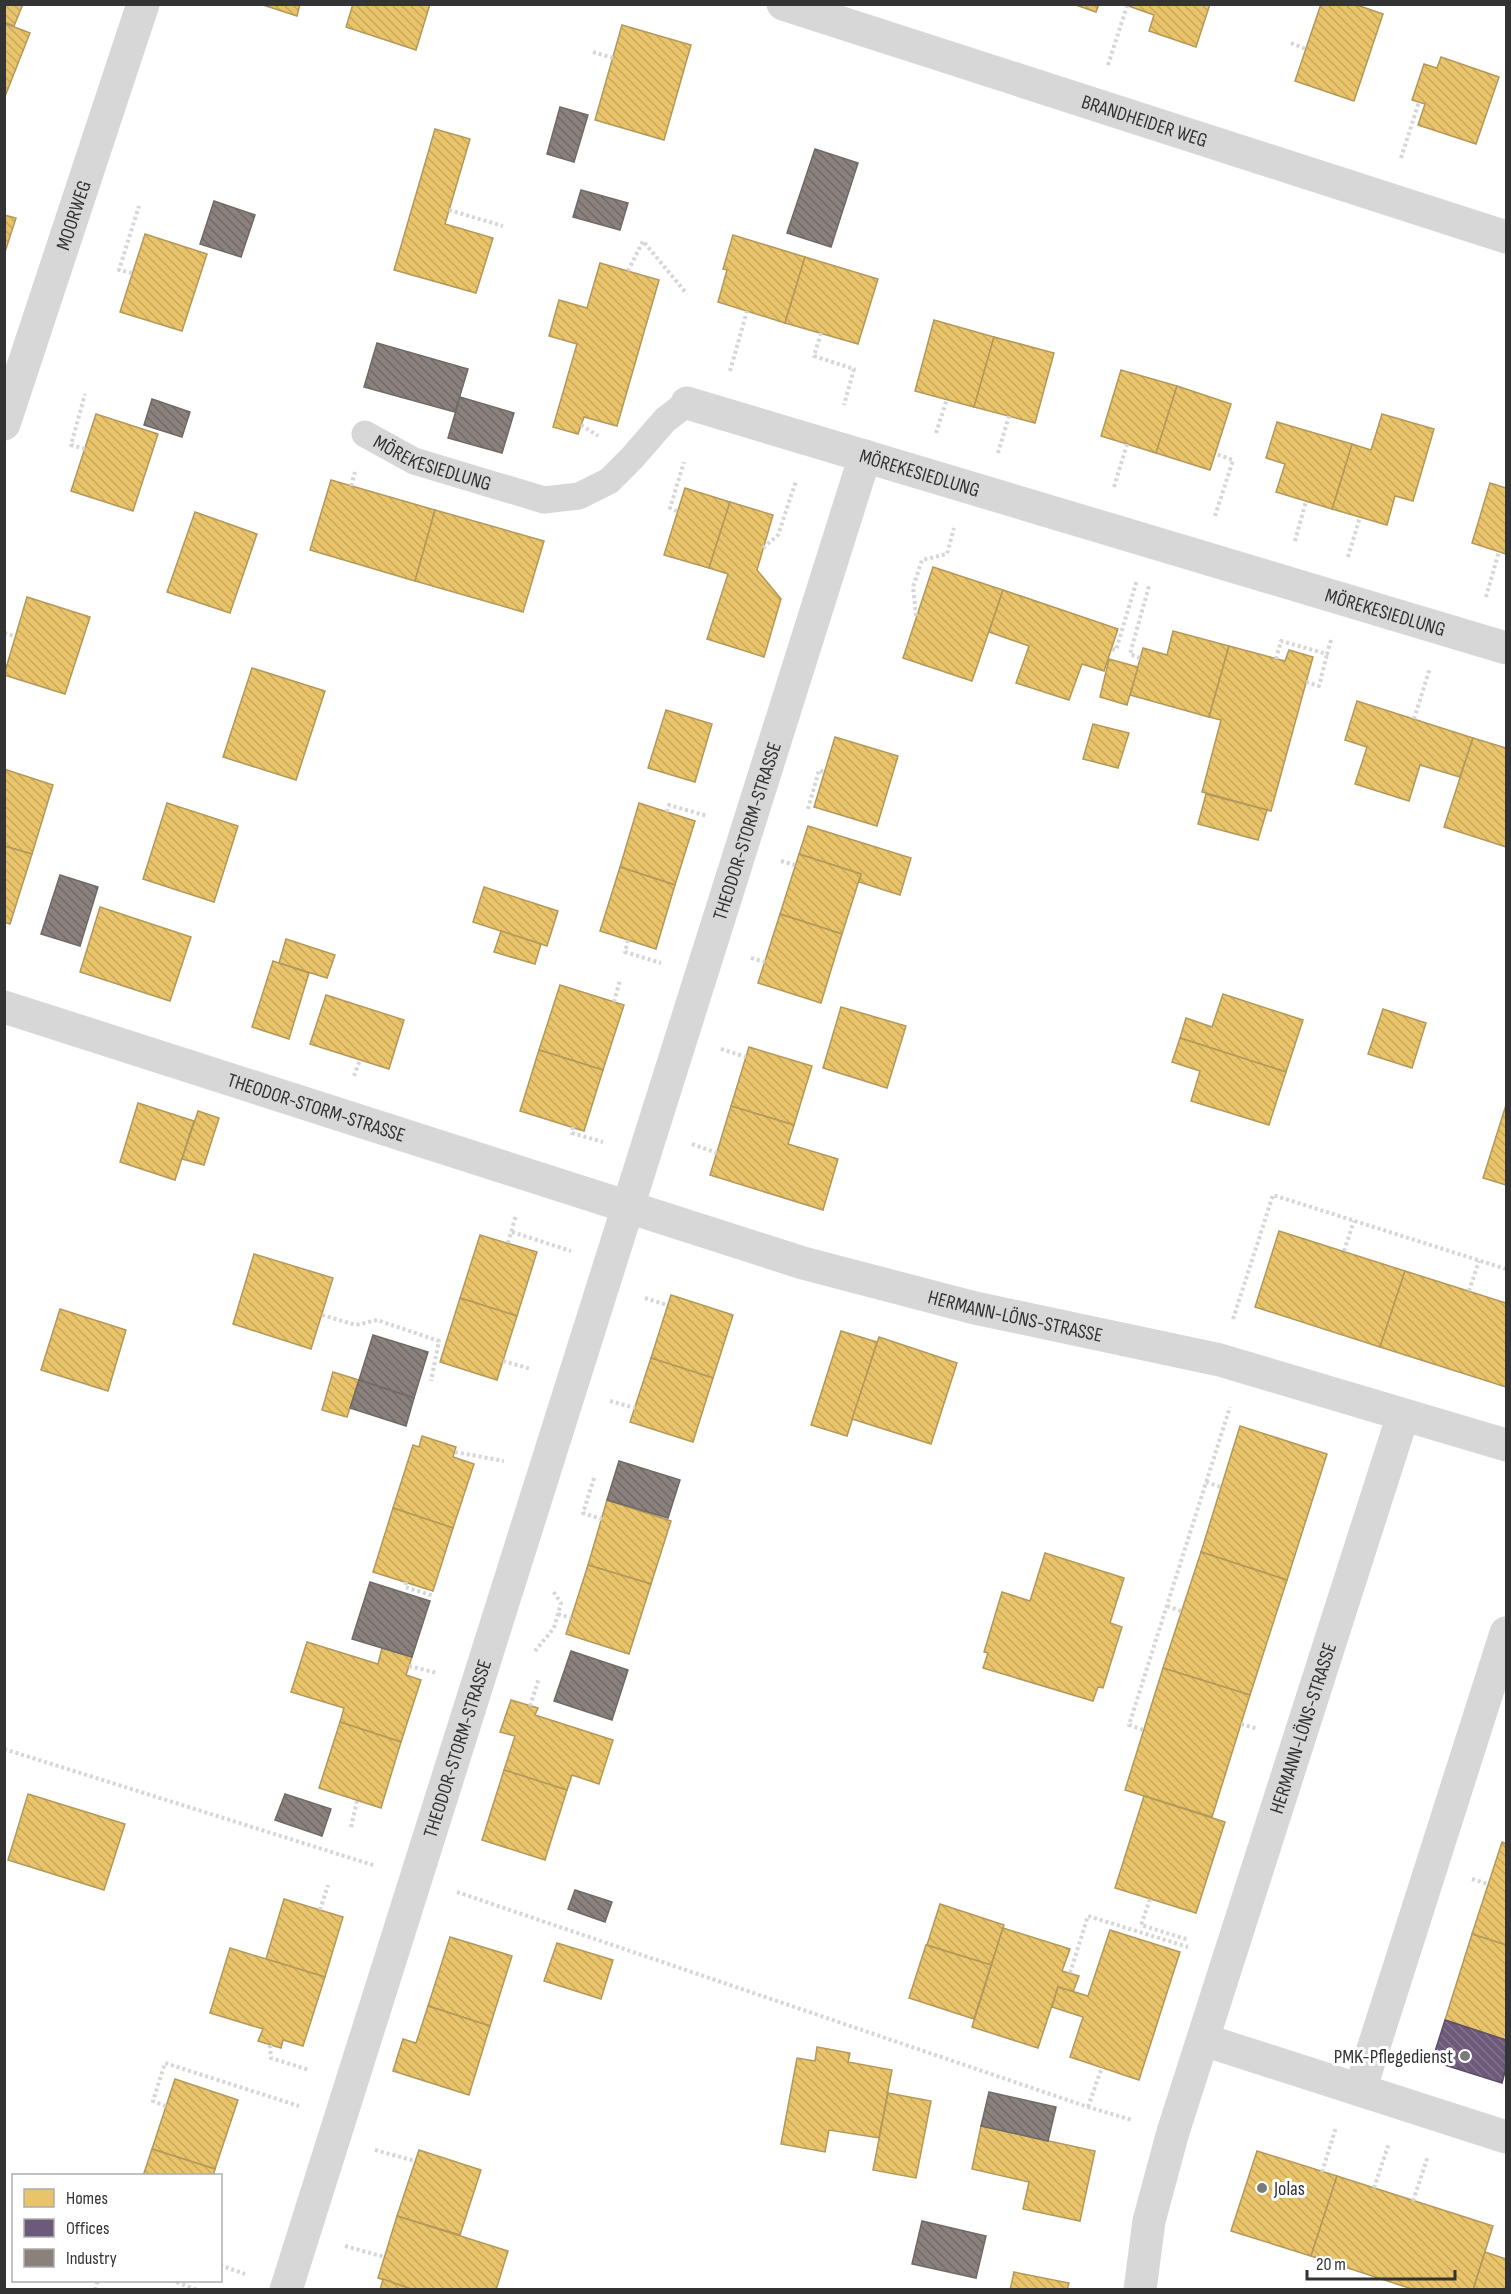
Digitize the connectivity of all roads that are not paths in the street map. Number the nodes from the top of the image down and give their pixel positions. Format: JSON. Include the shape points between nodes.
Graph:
{"nodes":[{"id":1,"x":144,"y":4,"type":"edge"},
{"id":2,"x":783,"y":4,"type":"edge"},
{"id":3,"x":1505,"y":230,"type":"edge"},
{"id":4,"x":687,"y":403,"type":"joint"},
{"id":5,"x":4,"y":424,"type":"edge"},
{"id":6,"x":365,"y":434,"type":"dead end"},
{"id":7,"x":865,"y":456,"type":"junction"},
{"id":8,"x":1506,"y":648,"type":"edge"},
{"id":9,"x":4,"y":1007,"type":"edge"},
{"id":10,"x":628,"y":1207,"type":"junction"},
{"id":11,"x":1403,"y":1415,"type":"junction"},
{"id":12,"x":1506,"y":1445,"type":"edge"},
{"id":13,"x":1506,"y":1633,"type":"edge"},
{"id":14,"x":1204,"y":2040,"type":"junction"},
{"id":15,"x":1360,"y":2090,"type":"junction"},
{"id":16,"x":1506,"y":2137,"type":"edge"},
{"id":17,"x":286,"y":2289,"type":"edge"},
{"id":18,"x":1140,"y":2289,"type":"edge"}],
"edges":[{"from":1,"to":5,"type":"street","name":"MOORWEG"},
{"from":2,"to":3,"type":"street","name":"BRANDHEIDER WEG","via":[[1387,199]]},
{"from":4,"to":6,"type":"lane","name":"MÖREKESIEDLUNG","via":[[665,420],[609,480],[579,496],[544,500],[414,461]]},
{"from":4,"to":7,"type":"street","name":"MÖREKESIEDLUNG"},
{"from":7,"to":8,"type":"street","name":"MÖREKESIEDLUNG"},
{"from":7,"to":10,"type":"street","name":"THEODOR-STORM-STRASSE"},
{"from":9,"to":10,"type":"street","name":"THEODOR-STORM-STRASSE"},
{"from":10,"to":11,"type":"street","name":"HERMANN-LÖNS-STRASSE","via":[[825,1269],[975,1308],[1232,1364]]},
{"from":10,"to":17,"type":"street","name":"THEODOR-STORM-STRASSE"},
{"from":11,"to":12,"type":"street","name":"HERMANN-LÖNS-STRASSE"},
{"from":11,"to":14,"type":"street","name":"HERMANN-LÖNS-STRASSE"},
{"from":13,"to":15,"type":"street"},
{"from":14,"to":15,"type":"street"},
{"from":14,"to":18,"type":"street","name":"HERMANN-LÖNS-STRASSE","via":[[1149,2221]]},
{"from":15,"to":16,"type":"street"}]}
